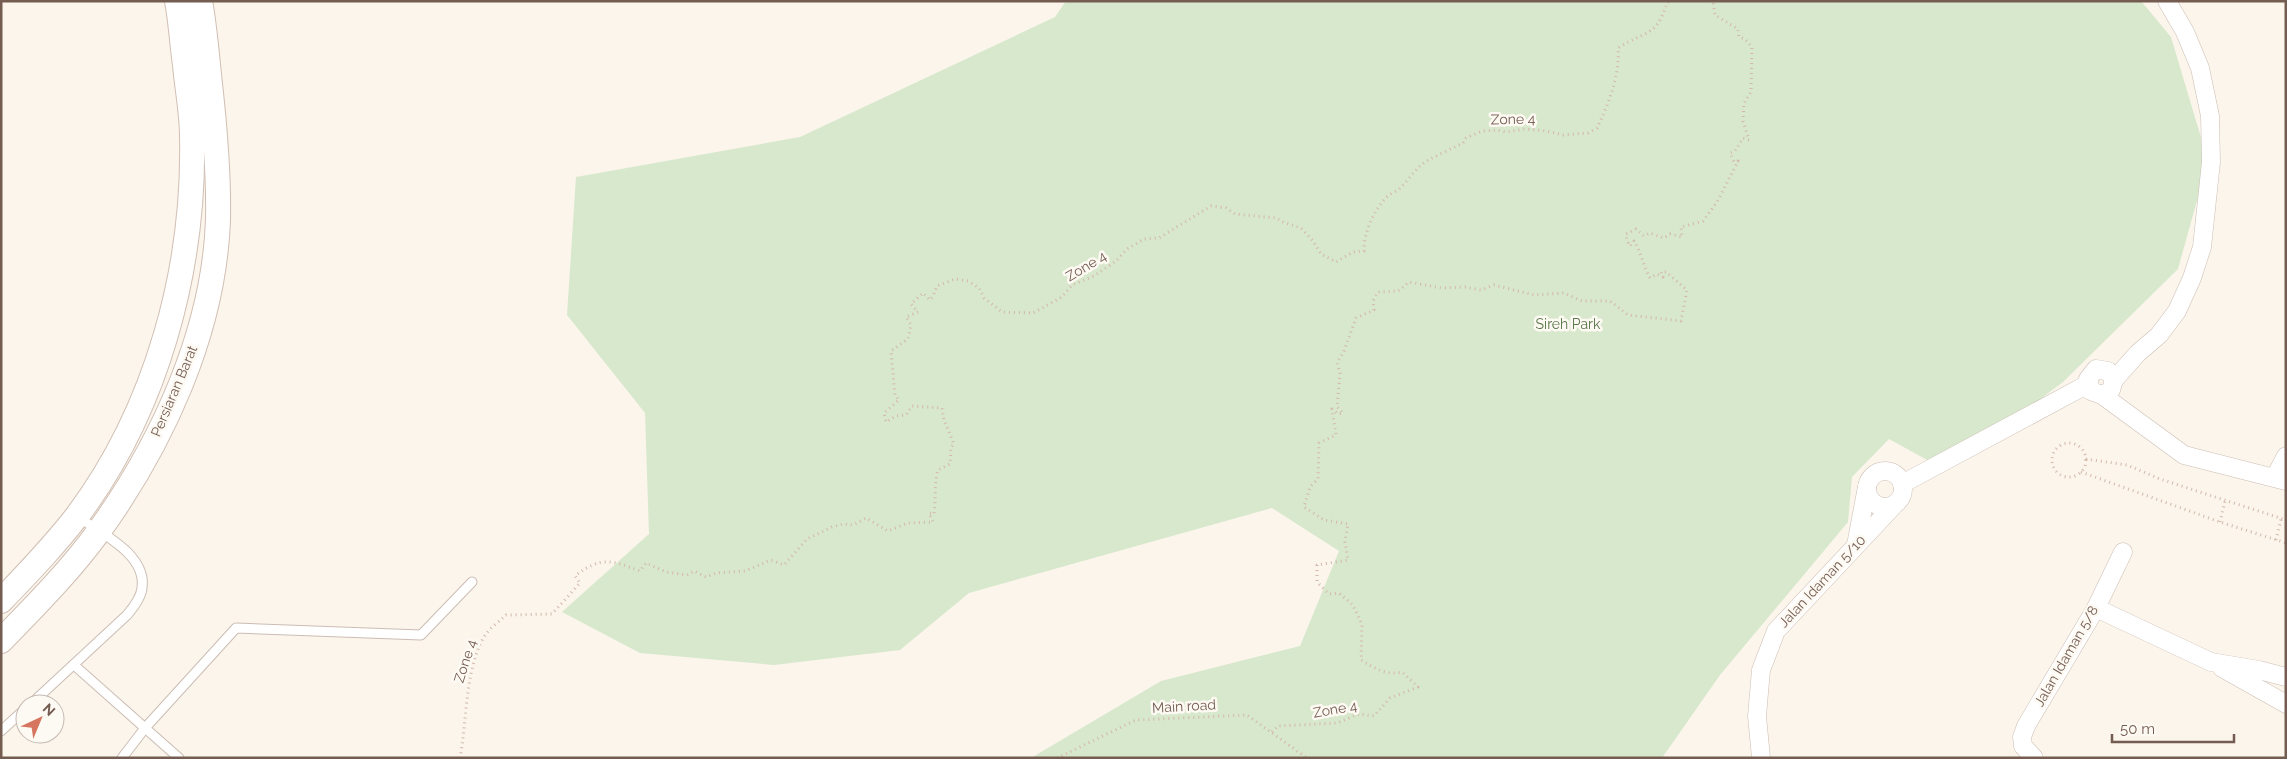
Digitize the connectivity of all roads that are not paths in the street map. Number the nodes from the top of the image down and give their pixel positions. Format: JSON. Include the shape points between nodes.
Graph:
{"nodes":[{"id":1,"x":177,"y":1,"type":"edge"},
{"id":2,"x":200,"y":1,"type":"edge"},
{"id":3,"x":2167,"y":1,"type":"edge"},
{"id":4,"x":2108,"y":383,"type":"junction"},
{"id":5,"x":2286,"y":456,"type":"edge"},
{"id":6,"x":2280,"y":479,"type":"edge"},
{"id":7,"x":1902,"y":484,"type":"junction"},
{"id":8,"x":1867,"y":487,"type":"junction"},
{"id":9,"x":1897,"y":502,"type":"junction"},
{"id":10,"x":77,"y":516,"type":"junction"},
{"id":11,"x":98,"y":532,"type":"junction"},
{"id":12,"x":1856,"y":546,"type":"junction"},
{"id":13,"x":2123,"y":552,"type":"dead end"},
{"id":14,"x":472,"y":582,"type":"dead end"},
{"id":15,"x":1,"y":601,"type":"edge"},
{"id":16,"x":2096,"y":608,"type":"junction"},
{"id":17,"x":1,"y":641,"type":"edge"},
{"id":18,"x":2211,"y":662,"type":"junction"},
{"id":19,"x":74,"y":665,"type":"junction"},
{"id":20,"x":2286,"y":677,"type":"edge"},
{"id":21,"x":42,"y":694,"type":"edge"},
{"id":22,"x":2286,"y":704,"type":"edge"},
{"id":23,"x":15,"y":718,"type":"edge"},
{"id":24,"x":145,"y":728,"type":"junction"},
{"id":25,"x":1,"y":731,"type":"edge"},
{"id":26,"x":122,"y":758,"type":"edge"},
{"id":27,"x":179,"y":758,"type":"edge"},
{"id":28,"x":1762,"y":758,"type":"edge"},
{"id":29,"x":2034,"y":758,"type":"edge"}],
"edges":[{"from":1,"to":10,"type":"street","name":"Persiaran Barat","via":[[192,135],[190,216],[179,279],[164,345],[135,416],[108,468]]},
{"from":2,"to":11,"type":"street","name":"Persiaran Barat","via":[[216,135],[218,221],[210,287],[192,355],[164,420],[132,483]]},
{"from":3,"to":4,"type":"street","via":[[2200,68],[2210,116],[2211,162],[2202,247],[2177,311],[2159,335]]},
{"from":4,"to":6,"type":"street","via":[[2130,417],[2184,455]]},
{"from":4,"to":7,"type":"street","via":[[2091,391],[2088,384]]},
{"from":5,"to":6,"type":"street"},
{"from":7,"to":8,"type":"street","via":[[1892,472],[1880,471],[1871,477]]},
{"from":7,"to":9,"type":"street","via":[[1902,494]]},
{"from":8,"to":9,"type":"street","via":[[1870,499],[1879,506],[1892,506]]},
{"from":8,"to":12,"type":"street"},
{"from":9,"to":12,"type":"street","name":"Jalan Idaman 5/10"},
{"from":10,"to":11,"type":"lane"},
{"from":10,"to":15,"type":"street","name":"Persiaran Barat"},
{"from":11,"to":17,"type":"street","name":"Persiaran Barat","via":[[48,593]]},
{"from":11,"to":19,"type":"lane","via":[[133,558],[140,570],[142,588],[127,615]]},
{"from":12,"to":28,"type":"street","name":"Jalan Idaman 5/10","via":[[1776,631],[1761,670],[1757,716]]},
{"from":13,"to":16,"type":"street","name":"Jalan Idaman 5/8"},
{"from":14,"to":24,"type":"lane","via":[[421,635],[236,628]]},
{"from":16,"to":18,"type":"street"},
{"from":16,"to":29,"type":"street","name":"Jalan Idaman 5/8","via":[[2026,726],[2023,746]]},
{"from":18,"to":20,"type":"street"},
{"from":18,"to":22,"type":"street"},
{"from":19,"to":21,"type":"lane"},
{"from":19,"to":24,"type":"lane"},
{"from":23,"to":25,"type":"lane"},
{"from":24,"to":26,"type":"lane"},
{"from":24,"to":27,"type":"lane"}]}
